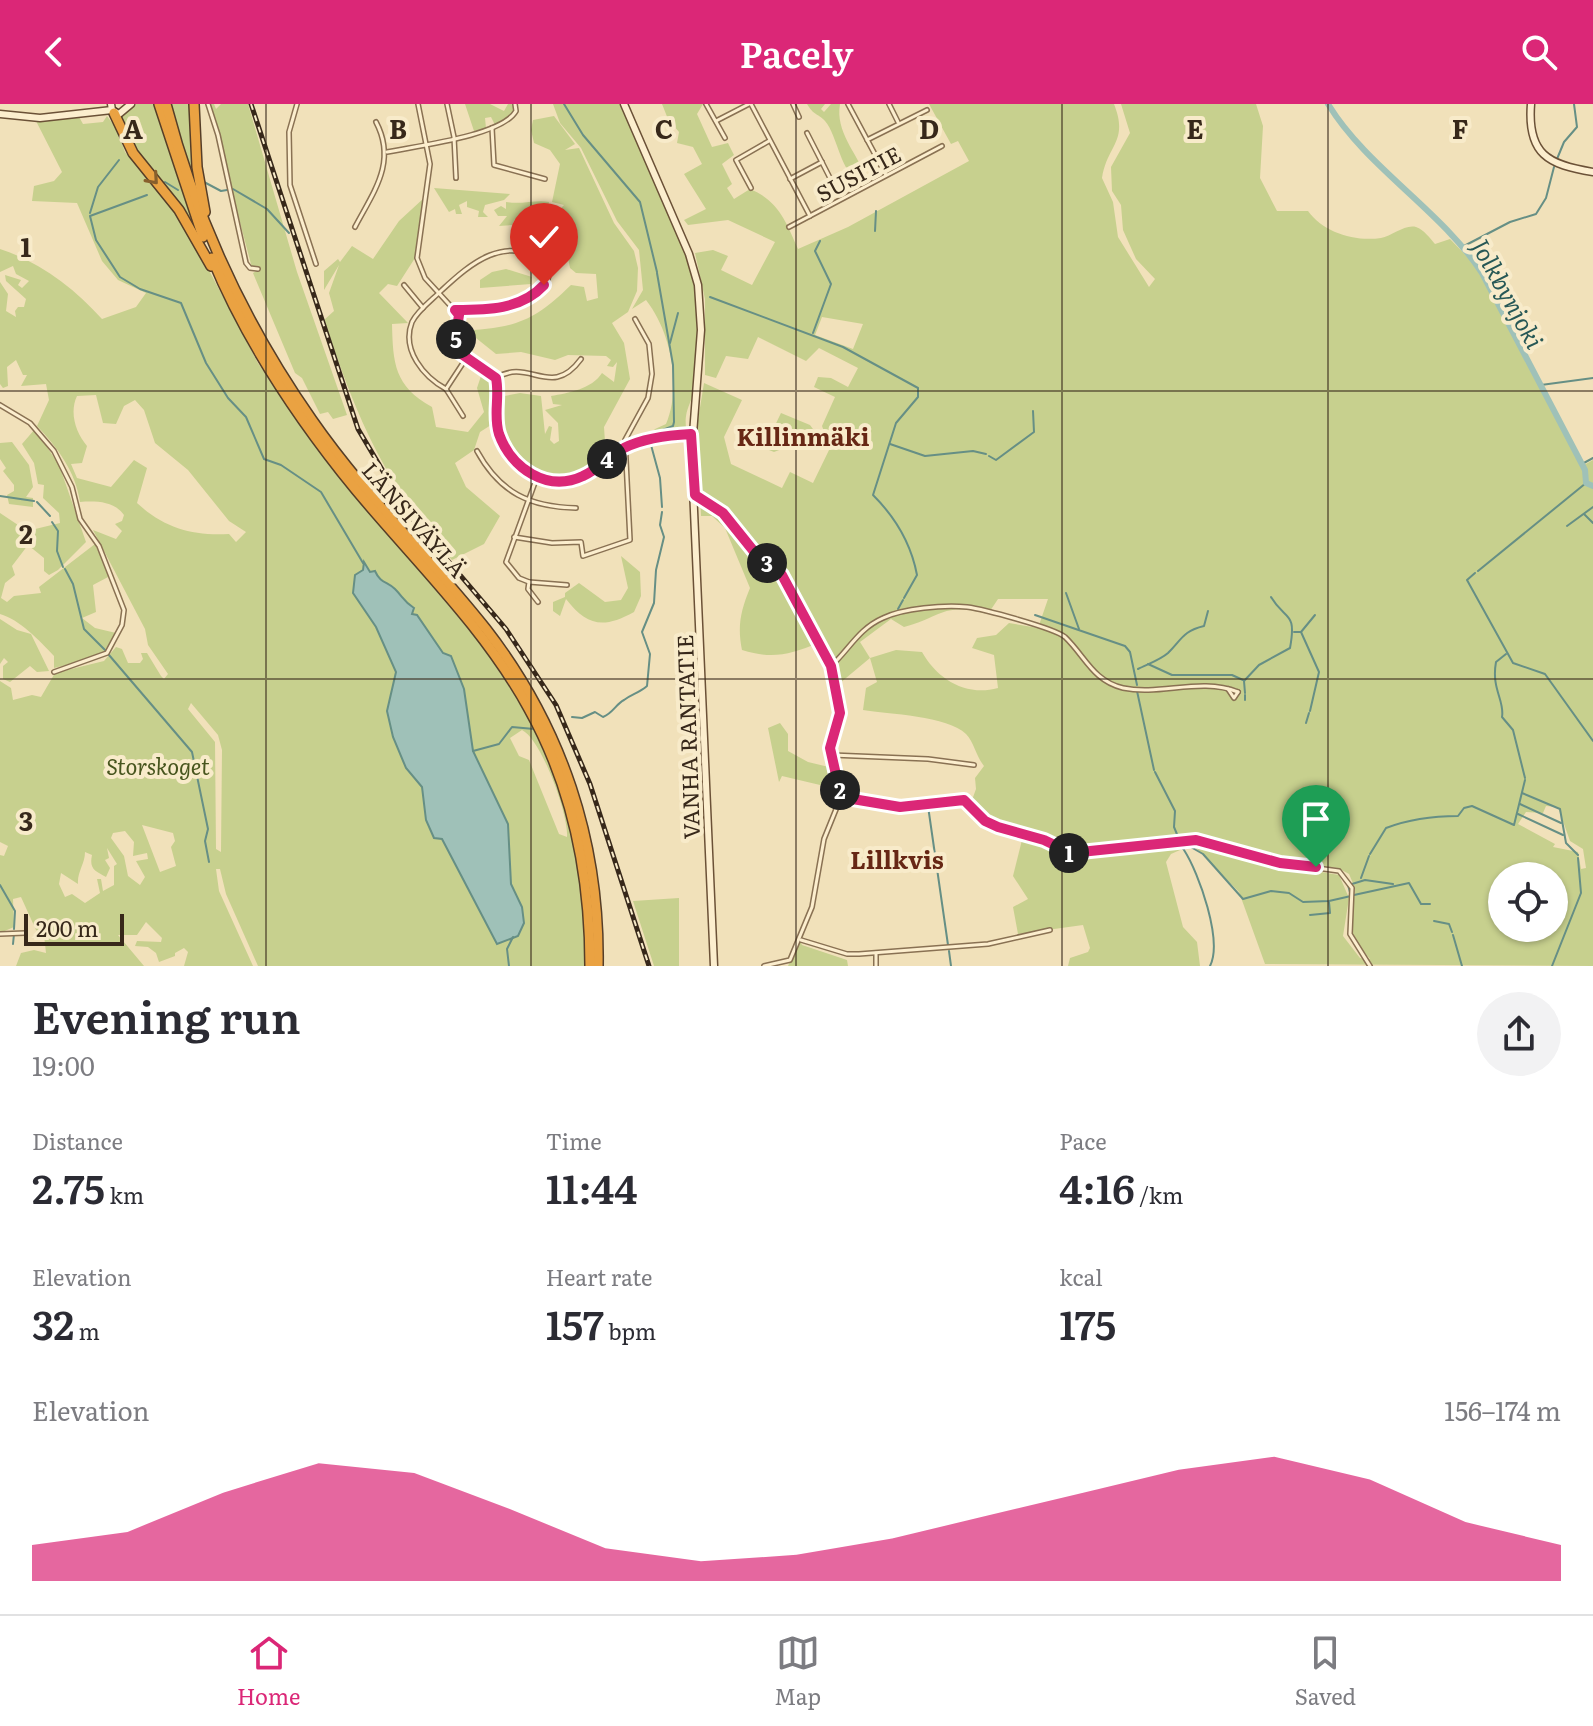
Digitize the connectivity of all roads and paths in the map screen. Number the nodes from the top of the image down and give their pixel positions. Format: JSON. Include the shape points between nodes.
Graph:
{"nodes":[{"id":1,"x":159,"y":104,"type":"edge"},
{"id":2,"x":166,"y":104,"type":"edge"},
{"id":3,"x":194,"y":104,"type":"edge"},
{"id":4,"x":208,"y":104,"type":"edge"},
{"id":5,"x":297,"y":104,"type":"edge"},
{"id":6,"x":418,"y":104,"type":"edge"},
{"id":7,"x":447,"y":104,"type":"edge"},
{"id":8,"x":515,"y":104,"type":"edge"},
{"id":9,"x":624,"y":104,"type":"edge"},
{"id":10,"x":706,"y":104,"type":"edge"},
{"id":11,"x":750,"y":104,"type":"edge"},
{"id":12,"x":793,"y":104,"type":"edge"},
{"id":13,"x":848,"y":104,"type":"edge"},
{"id":14,"x":889,"y":104,"type":"edge"},
{"id":15,"x":1531,"y":104,"type":"edge"},
{"id":16,"x":128,"y":105,"type":"edge"},
{"id":17,"x":112,"y":108,"type":"edge"},
{"id":18,"x":927,"y":110,"type":"dead end"},
{"id":19,"x":0,"y":114,"type":"edge"},
{"id":20,"x":799,"y":117,"type":"dead end"},
{"id":21,"x":716,"y":121,"type":"junction"},
{"id":22,"x":376,"y":122,"type":"dead end"},
{"id":23,"x":898,"y":123,"type":"junction"},
{"id":24,"x":492,"y":128,"type":"junction"},
{"id":25,"x":807,"y":133,"type":"dead end"},
{"id":26,"x":454,"y":137,"type":"junction"},
{"id":27,"x":725,"y":138,"type":"dead end"},
{"id":28,"x":867,"y":140,"type":"junction"},
{"id":29,"x":769,"y":141,"type":"junction"},
{"id":30,"x":428,"y":143,"type":"junction"},
{"id":31,"x":942,"y":146,"type":"dead end"},
{"id":32,"x":387,"y":152,"type":"junction"},
{"id":33,"x":822,"y":162,"type":"junction"},
{"id":34,"x":781,"y":164,"type":"junction"},
{"id":35,"x":776,"y":168,"type":"dead end"},
{"id":36,"x":1593,"y":172,"type":"edge"},
{"id":37,"x":887,"y":176,"type":"junction"},
{"id":38,"x":456,"y":178,"type":"dead end"},
{"id":39,"x":830,"y":178,"type":"dead end"},
{"id":40,"x":545,"y":179,"type":"dead end"},
{"id":41,"x":790,"y":179,"type":"junction"},
{"id":42,"x":751,"y":188,"type":"dead end"},
{"id":43,"x":810,"y":216,"type":"junction"},
{"id":44,"x":355,"y":227,"type":"dead end"},
{"id":45,"x":789,"y":227,"type":"dead end"},
{"id":46,"x":215,"y":250,"type":"junction"},
{"id":47,"x":316,"y":264,"type":"dead end"},
{"id":48,"x":258,"y":269,"type":"dead end"},
{"id":49,"x":219,"y":275,"type":"junction"},
{"id":50,"x":404,"y":285,"type":"dead end"},
{"id":51,"x":439,"y":293,"type":"junction"},
{"id":52,"x":423,"y":308,"type":"junction"},
{"id":53,"x":455,"y":310,"type":"junction"},
{"id":54,"x":635,"y":319,"type":"dead end"},
{"id":55,"x":465,"y":359,"type":"junction"},
{"id":56,"x":581,"y":359,"type":"dead end"},
{"id":57,"x":496,"y":378,"type":"junction"},
{"id":58,"x":446,"y":389,"type":"junction"},
{"id":59,"x":0,"y":405,"type":"edge"},
{"id":60,"x":463,"y":416,"type":"dead end"},
{"id":61,"x":691,"y":434,"type":"junction"},
{"id":62,"x":625,"y":448,"type":"junction"},
{"id":63,"x":477,"y":451,"type":"dead end"},
{"id":64,"x":537,"y":477,"type":"junction"},
{"id":65,"x":694,"y":493,"type":"junction"},
{"id":66,"x":528,"y":502,"type":"junction"},
{"id":67,"x":576,"y":508,"type":"dead end"},
{"id":68,"x":514,"y":537,"type":"junction"},
{"id":69,"x":529,"y":582,"type":"junction"},
{"id":70,"x":564,"y":586,"type":"dead end"},
{"id":71,"x":538,"y":602,"type":"dead end"},
{"id":72,"x":831,"y":666,"type":"junction"},
{"id":73,"x":54,"y":672,"type":"dead end"},
{"id":74,"x":1238,"y":692,"type":"dead end"},
{"id":75,"x":832,"y":755,"type":"junction"},
{"id":76,"x":974,"y":765,"type":"dead end"},
{"id":77,"x":841,"y":797,"type":"junction"},
{"id":78,"x":1050,"y":930,"type":"dead end"},
{"id":79,"x":25,"y":933,"type":"dead end"},
{"id":80,"x":0,"y":934,"type":"edge"},
{"id":81,"x":801,"y":940,"type":"junction"},
{"id":82,"x":876,"y":953,"type":"junction"},
{"id":83,"x":790,"y":960,"type":"junction"},
{"id":84,"x":590,"y":966,"type":"edge"},
{"id":85,"x":598,"y":966,"type":"edge"},
{"id":86,"x":714,"y":966,"type":"edge"},
{"id":87,"x":764,"y":966,"type":"edge"},
{"id":88,"x":787,"y":966,"type":"edge"},
{"id":89,"x":876,"y":966,"type":"edge"},
{"id":90,"x":1370,"y":966,"type":"edge"}],
"edges":[{"from":1,"to":49,"type":"highway","name":"LÄNSIVÄYLÄ"},
{"from":2,"to":46,"type":"highway","name":"LÄNSIVÄYLÄ"},
{"from":3,"to":46,"type":"highway","via":[[200,188]]},
{"from":4,"to":48,"type":"street","via":[[246,263]]},
{"from":5,"to":47,"type":"street","via":[[289,132],[290,185]]},
{"from":6,"to":30,"type":"street"},
{"from":7,"to":26,"type":"street"},
{"from":8,"to":24,"type":"street","via":[[511,119]]},
{"from":9,"to":61,"type":"main road","name":"VANHA RANTATIE","via":[[698,285],[701,330]]},
{"from":10,"to":21,"type":"street"},
{"from":11,"to":21,"type":"street"},
{"from":11,"to":29,"type":"street"},
{"from":12,"to":20,"type":"street"},
{"from":13,"to":28,"type":"street"},
{"from":14,"to":23,"type":"street"},
{"from":15,"to":36,"type":"main road","via":[[1531,131],[1546,158]]},
{"from":16,"to":17,"type":"main road","via":[[122,114]]},
{"from":17,"to":19,"type":"main road","via":[[40,118]]},
{"from":17,"to":49,"type":"highway","one_way":true,"via":[[133,153],[179,210]]},
{"from":18,"to":23,"type":"street"},
{"from":21,"to":27,"type":"street"},
{"from":22,"to":32,"type":"street"},
{"from":23,"to":28,"type":"street"},
{"from":24,"to":26,"type":"street"},
{"from":24,"to":40,"type":"street","via":[[494,165]]},
{"from":25,"to":33,"type":"street"},
{"from":26,"to":30,"type":"street"},
{"from":26,"to":38,"type":"street"},
{"from":28,"to":37,"type":"street"},
{"from":29,"to":34,"type":"street"},
{"from":29,"to":42,"type":"street","via":[[736,160]]},
{"from":30,"to":32,"type":"street"},
{"from":30,"to":51,"type":"street","via":[[427,201],[416,253],[422,273]]},
{"from":31,"to":37,"type":"street","name":"SUSITIE"},
{"from":32,"to":44,"type":"street"},
{"from":33,"to":39,"type":"street"},
{"from":33,"to":41,"type":"street"},
{"from":34,"to":35,"type":"street"},
{"from":34,"to":41,"type":"street"},
{"from":37,"to":43,"type":"street","name":"SUSITIE"},
{"from":41,"to":43,"type":"street"},
{"from":43,"to":45,"type":"street","name":"SUSITIE"},
{"from":46,"to":85,"type":"highway","name":"LÄNSIVÄYLÄ","via":[[243,310],[312,421],[484,627],[537,707],[567,772],[588,844]]},
{"from":49,"to":84,"type":"highway","name":"LÄNSIVÄYLÄ","via":[[306,426],[479,633],[531,712],[575,824],[585,873]]},
{"from":50,"to":52,"type":"street"},
{"from":51,"to":52,"type":"street"},
{"from":51,"to":53,"type":"street"},
{"from":51,"to":53,"type":"street","via":[[465,268],[492,253],[531,254],[548,267],[544,285],[522,302]]},
{"from":52,"to":58,"type":"street","via":[[412,323],[412,350],[423,371]]},
{"from":53,"to":55,"type":"street","via":[[457,346]]},
{"from":54,"to":62,"type":"street","via":[[649,345],[652,380]]},
{"from":55,"to":57,"type":"street"},
{"from":55,"to":58,"type":"street"},
{"from":56,"to":57,"type":"street","via":[[554,379],[517,371]]},
{"from":57,"to":64,"type":"street","via":[[502,440],[516,464]]},
{"from":58,"to":60,"type":"street"},
{"from":59,"to":73,"type":"street","via":[[38,429],[60,459],[80,519],[99,546],[123,603],[122,625],[107,653]]},
{"from":61,"to":62,"type":"street"},
{"from":61,"to":65,"type":"main road","name":"VANHA RANTATIE"},
{"from":62,"to":64,"type":"street","via":[[580,478]]},
{"from":62,"to":68,"type":"street","via":[[630,540],[583,556],[581,542]]},
{"from":63,"to":66,"type":"street","via":[[499,483]]},
{"from":64,"to":66,"type":"street"},
{"from":65,"to":72,"type":"street","via":[[723,513],[756,554],[782,575]]},
{"from":65,"to":86,"type":"main road","name":"VANHA RANTATIE"},
{"from":66,"to":67,"type":"street"},
{"from":66,"to":68,"type":"street"},
{"from":68,"to":69,"type":"street","via":[[506,562]]},
{"from":69,"to":70,"type":"street"},
{"from":69,"to":71,"type":"street"},
{"from":72,"to":74,"type":"street","via":[[855,637],[884,617],[966,607],[1051,629],[1065,637],[1096,675],[1121,687],[1196,685]]},
{"from":72,"to":75,"type":"street","via":[[840,713]]},
{"from":75,"to":76,"type":"street"},
{"from":75,"to":77,"type":"street"},
{"from":77,"to":81,"type":"street","via":[[824,839]]},
{"from":77,"to":90,"type":"street","via":[[900,807],[964,800],[985,821],[1071,853],[1196,840],[1280,863],[1339,871],[1352,888],[1350,934]]},
{"from":78,"to":82,"type":"street","via":[[988,944]]},
{"from":79,"to":80,"type":"street"},
{"from":81,"to":82,"type":"street","via":[[847,954]]},
{"from":81,"to":83,"type":"street"},
{"from":82,"to":89,"type":"street"},
{"from":83,"to":87,"type":"street"},
{"from":83,"to":88,"type":"street"}]}
